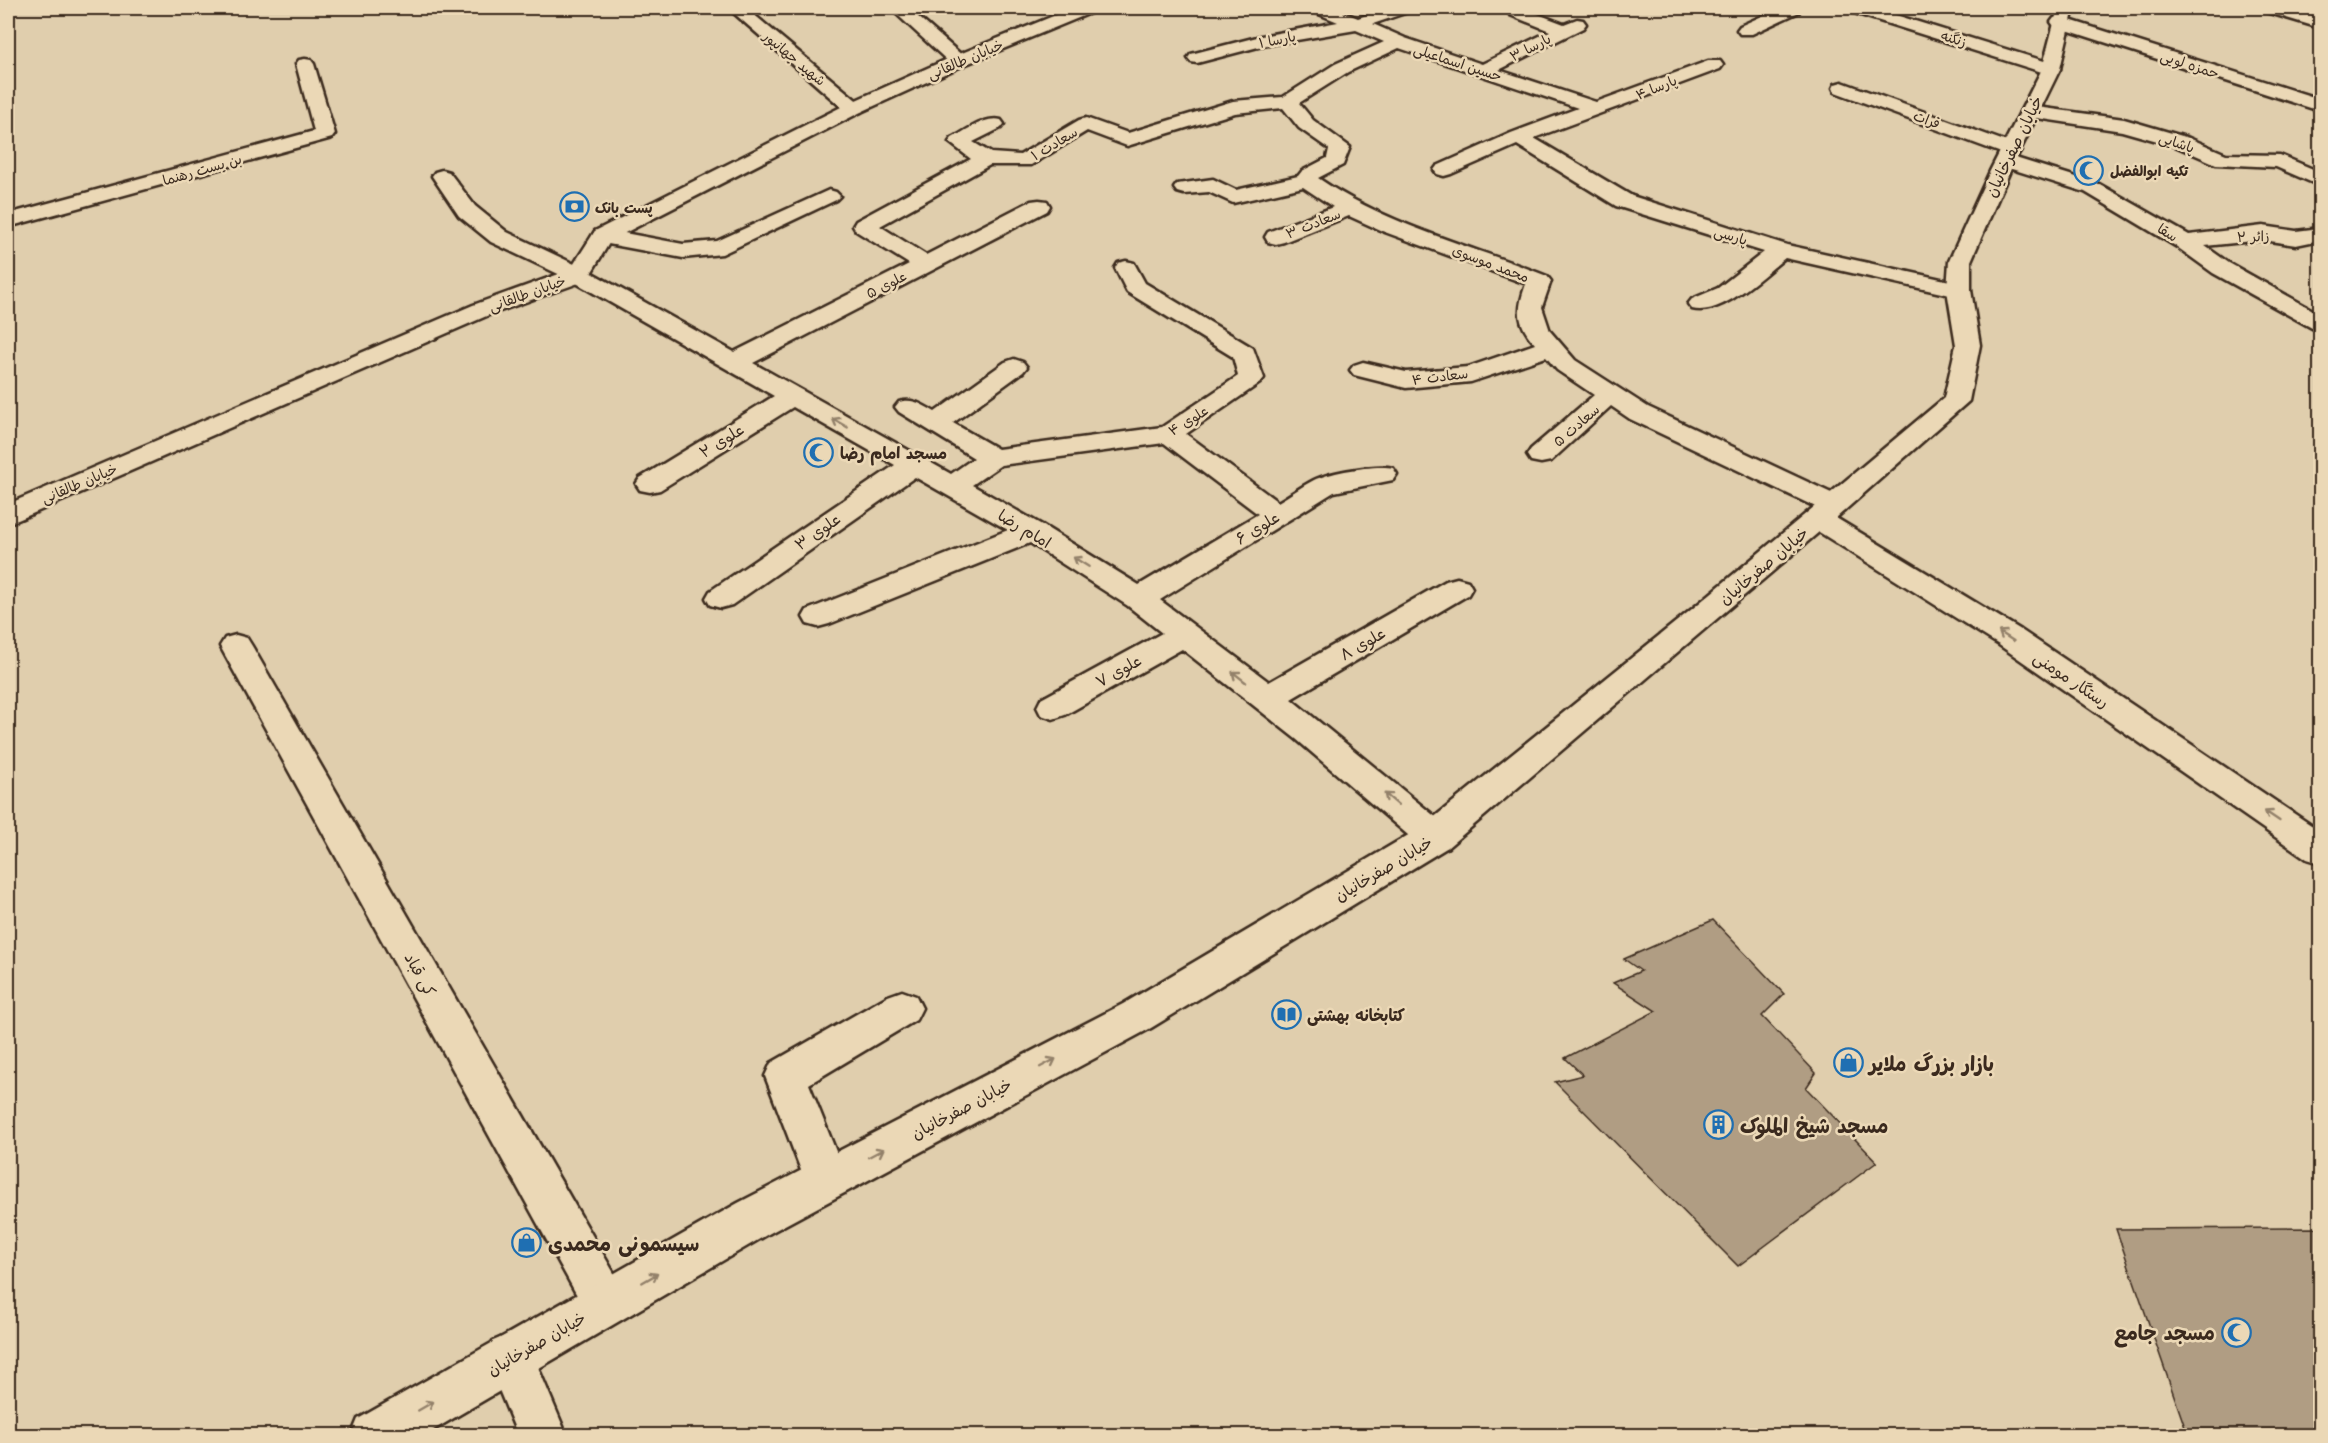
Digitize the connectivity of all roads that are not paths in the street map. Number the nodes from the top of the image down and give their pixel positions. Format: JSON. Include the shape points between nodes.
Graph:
{"nodes":[{"id":1,"x":736,"y":8,"type":"edge"},
{"id":2,"x":898,"y":8,"type":"edge"},
{"id":3,"x":1087,"y":8,"type":"edge"},
{"id":4,"x":1320,"y":8,"type":"edge"},
{"id":5,"x":1402,"y":8,"type":"edge"},
{"id":6,"x":1793,"y":8,"type":"edge"},
{"id":7,"x":1857,"y":8,"type":"edge"},
{"id":8,"x":2272,"y":8,"type":"edge"},
{"id":9,"x":1516,"y":11,"type":"dead end"},
{"id":10,"x":2063,"y":15,"type":"edge"},
{"id":11,"x":2320,"y":23,"type":"edge"},
{"id":12,"x":1358,"y":24,"type":"junction"},
{"id":13,"x":1746,"y":30,"type":"dead end"},
{"id":14,"x":1399,"y":42,"type":"junction"},
{"id":15,"x":1197,"y":58,"type":"dead end"},
{"id":16,"x":958,"y":61,"type":"junction"},
{"id":17,"x":305,"y":64,"type":"dead end"},
{"id":18,"x":1714,"y":65,"type":"dead end"},
{"id":19,"x":2051,"y":69,"type":"junction"},
{"id":20,"x":1484,"y":70,"type":"junction"},
{"id":21,"x":1842,"y":88,"type":"dead end"},
{"id":22,"x":1288,"y":102,"type":"junction"},
{"id":23,"x":2320,"y":105,"type":"edge"},
{"id":24,"x":854,"y":108,"type":"junction"},
{"id":25,"x":1598,"y":109,"type":"junction"},
{"id":26,"x":2030,"y":112,"type":"junction"},
{"id":27,"x":994,"y":124,"type":"dead end"},
{"id":28,"x":1518,"y":137,"type":"junction"},
{"id":29,"x":2008,"y":156,"type":"junction"},
{"id":30,"x":986,"y":159,"type":"junction"},
{"id":31,"x":1444,"y":170,"type":"dead end"},
{"id":32,"x":442,"y":176,"type":"dead end"},
{"id":33,"x":1307,"y":180,"type":"junction"},
{"id":34,"x":2320,"y":180,"type":"edge"},
{"id":35,"x":1184,"y":188,"type":"dead end"},
{"id":36,"x":829,"y":195,"type":"dead end"},
{"id":37,"x":1039,"y":206,"type":"dead end"},
{"id":38,"x":1349,"y":208,"type":"junction"},
{"id":39,"x":8,"y":221,"type":"edge"},
{"id":40,"x":2320,"y":234,"type":"edge"},
{"id":41,"x":603,"y":236,"type":"junction"},
{"id":42,"x":1276,"y":237,"type":"dead end"},
{"id":43,"x":2185,"y":242,"type":"junction"},
{"id":44,"x":1781,"y":250,"type":"junction"},
{"id":45,"x":925,"y":264,"type":"junction"},
{"id":46,"x":1126,"y":268,"type":"dead end"},
{"id":47,"x":579,"y":275,"type":"junction"},
{"id":48,"x":1959,"y":290,"type":"junction"},
{"id":49,"x":1700,"y":304,"type":"dead end"},
{"id":50,"x":2320,"y":323,"type":"edge"},
{"id":51,"x":1551,"y":347,"type":"junction"},
{"id":52,"x":733,"y":363,"type":"junction"},
{"id":53,"x":1014,"y":367,"type":"dead end"},
{"id":54,"x":1363,"y":370,"type":"dead end"},
{"id":55,"x":1610,"y":394,"type":"junction"},
{"id":56,"x":792,"y":396,"type":"junction"},
{"id":57,"x":908,"y":408,"type":"dead end"},
{"id":58,"x":935,"y":423,"type":"junction"},
{"id":59,"x":1169,"y":434,"type":"junction"},
{"id":60,"x":1541,"y":455,"type":"dead end"},
{"id":61,"x":993,"y":458,"type":"junction"},
{"id":62,"x":914,"y":465,"type":"junction"},
{"id":63,"x":1383,"y":474,"type":"dead end"},
{"id":64,"x":650,"y":484,"type":"dead end"},
{"id":65,"x":952,"y":486,"type":"junction"},
{"id":66,"x":1826,"y":512,"type":"junction"},
{"id":67,"x":8,"y":514,"type":"edge"},
{"id":68,"x":1277,"y":514,"type":"junction"},
{"id":69,"x":1032,"y":531,"type":"junction"},
{"id":70,"x":1457,"y":588,"type":"dead end"},
{"id":71,"x":721,"y":598,"type":"dead end"},
{"id":72,"x":1139,"y":599,"type":"junction"},
{"id":73,"x":818,"y":616,"type":"dead end"},
{"id":74,"x":1184,"y":634,"type":"junction"},
{"id":75,"x":236,"y":646,"type":"dead end"},
{"id":76,"x":1267,"y":698,"type":"junction"},
{"id":77,"x":1053,"y":706,"type":"dead end"},
{"id":78,"x":1436,"y":837,"type":"junction"},
{"id":79,"x":2320,"y":849,"type":"edge"},
{"id":80,"x":902,"y":1008,"type":"dead end"},
{"id":81,"x":825,"y":1179,"type":"junction"},
{"id":82,"x":606,"y":1303,"type":"junction"},
{"id":83,"x":510,"y":1358,"type":"junction"},
{"id":84,"x":375,"y":1436,"type":"edge"},
{"id":85,"x":543,"y":1436,"type":"edge"}],
"edges":[{"from":1,"to":24,"type":"street","name":"شهید جهانپور"},
{"from":2,"to":16,"type":"street"},
{"from":3,"to":16,"type":"street","name":"خیابان طالقانی"},
{"from":4,"to":12,"type":"street","name":"حسین اسماعیلی"},
{"from":5,"to":12,"type":"street","name":"پارسا ۱"},
{"from":6,"to":13,"type":"street"},
{"from":7,"to":19,"type":"street","name":"زنگنه"},
{"from":8,"to":11,"type":"street"},
{"from":9,"to":20,"type":"street","name":"پارسا ۳","via":[[1570,27]]},
{"from":10,"to":19,"type":"street","name":"خیابان صفرخانیان"},
{"from":10,"to":23,"type":"street","name":"حمزه لویی"},
{"from":12,"to":14,"type":"street","name":"حسین اسماعیلی"},
{"from":12,"to":15,"type":"street","name":"پارسا ۱","via":[[1261,41]]},
{"from":14,"to":20,"type":"street","name":"حسین اسماعیلی"},
{"from":14,"to":22,"type":"street","via":[[1318,80]]},
{"from":16,"to":24,"type":"street","name":"خیابان طالقانی"},
{"from":17,"to":39,"type":"street","name":"بن بست رهنما","via":[[325,134]]},
{"from":18,"to":25,"type":"street","name":"پارسا ۴"},
{"from":19,"to":26,"type":"street","name":"خیابان صفرخانیان"},
{"from":20,"to":25,"type":"street","name":"حسین اسماعیلی"},
{"from":21,"to":29,"type":"street","name":"فرات"},
{"from":22,"to":30,"type":"street","name":"سعادت ۱","via":[[1233,107],[1127,140],[1086,124],[1024,161]]},
{"from":22,"to":33,"type":"street","via":[[1306,124],[1340,147],[1336,161],[1309,175]]},
{"from":24,"to":41,"type":"street","name":"خیابان طالقانی"},
{"from":25,"to":28,"type":"street","name":"پارسا ۴"},
{"from":26,"to":29,"type":"street","name":"خیابان صفرخانیان"},
{"from":26,"to":34,"type":"street","name":"پاشایی","via":[[2124,125],[2182,142],[2223,160],[2280,161]]},
{"from":27,"to":30,"type":"street","via":[[959,142]]},
{"from":28,"to":31,"type":"street","name":"پارسا ۴"},
{"from":28,"to":44,"type":"street","name":"پارسی","via":[[1624,201]]},
{"from":29,"to":43,"type":"street","name":"سقا","via":[[2092,188]]},
{"from":29,"to":48,"type":"street","name":"خیابان صفرخانیان","via":[[1960,261]]},
{"from":30,"to":45,"type":"street","via":[[864,226]]},
{"from":32,"to":47,"type":"street","name":"امام رضا","via":[[466,212],[499,237]]},
{"from":33,"to":35,"type":"street","via":[[1233,197],[1213,185]]},
{"from":33,"to":38,"type":"street","name":"محمد موسوی","via":[[1331,200]]},
{"from":36,"to":41,"type":"street","via":[[722,247],[683,251]]},
{"from":37,"to":45,"type":"street","name":"علوی ۵"},
{"from":38,"to":42,"type":"street","name":"سعادت ۳"},
{"from":38,"to":51,"type":"street","name":"محمد موسوی","via":[[1539,281],[1530,307],[1538,333]]},
{"from":40,"to":43,"type":"street","name":"زائر ۲","via":[[2296,238],[2263,233]]},
{"from":41,"to":47,"type":"street","name":"خیابان طالقانی"},
{"from":43,"to":50,"type":"street","name":"سقا","via":[[2222,268]]},
{"from":44,"to":48,"type":"street","name":"پارسی"},
{"from":44,"to":49,"type":"street","via":[[1726,293]]},
{"from":45,"to":52,"type":"street","name":"علوی ۵"},
{"from":46,"to":59,"type":"street","name":"علوی ۴","via":[[1135,287],[1245,353],[1251,378]]},
{"from":47,"to":52,"type":"street","name":"امام رضا"},
{"from":47,"to":67,"type":"street","name":"خیابان طالقانی","via":[[482,310]]},
{"from":48,"to":66,"type":"street","name":"خیابان صفرخانیان","via":[[1968,345],[1956,401]]},
{"from":51,"to":54,"type":"street","name":"سعادت ۴","via":[[1471,374],[1406,380]]},
{"from":51,"to":55,"type":"street","name":"محمد موسوی","via":[[1566,365]]},
{"from":52,"to":56,"type":"street","name":"امام رضا"},
{"from":53,"to":58,"type":"street"},
{"from":55,"to":60,"type":"street","name":"سعادت ۵"},
{"from":55,"to":66,"type":"street","name":"محمد موسوی"},
{"from":62,"to":56,"type":"street","name":"امام رضا","one_way":true},
{"from":56,"to":64,"type":"street","name":"علوی ۲"},
{"from":57,"to":58,"type":"street"},
{"from":58,"to":61,"type":"street"},
{"from":59,"to":61,"type":"street","name":"علوی ۴"},
{"from":59,"to":68,"type":"street"},
{"from":61,"to":65,"type":"street","name":"علوی ۴"},
{"from":62,"to":65,"type":"street","name":"امام رضا"},
{"from":62,"to":71,"type":"street","name":"علوی ۳"},
{"from":63,"to":68,"type":"street","name":"علوی ۶","via":[[1326,485]]},
{"from":65,"to":69,"type":"street","name":"امام رضا"},
{"from":66,"to":78,"type":"street","name":"خیابان صفرخانیان"},
{"from":79,"to":66,"type":"street","name":"رستگار مومنی","one_way":true,"via":[[1896,564]]},
{"from":68,"to":72,"type":"street","name":"علوی ۶"},
{"from":72,"to":69,"type":"street","name":"امام رضا","one_way":true},
{"from":69,"to":73,"type":"street"},
{"from":70,"to":76,"type":"street","name":"علوی ۸"},
{"from":72,"to":74,"type":"street","name":"امام رضا"},
{"from":76,"to":74,"type":"street","name":"امام رضا","one_way":true},
{"from":74,"to":77,"type":"street","name":"علوی ۷"},
{"from":75,"to":82,"type":"street","name":"کی قباد"},
{"from":78,"to":76,"type":"street","name":"امام رضا","one_way":true},
{"from":81,"to":78,"type":"street","name":"خیابان صفرخانیان","one_way":true,"via":[[1137,1016]]},
{"from":80,"to":81,"type":"street","via":[[785,1076]]},
{"from":82,"to":81,"type":"street","name":"خیابان صفرخانیان","one_way":true},
{"from":82,"to":83,"type":"street","name":"خیابان صفرخانیان"},
{"from":84,"to":83,"type":"street","name":"خیابان صفرخانیان","one_way":true},
{"from":83,"to":85,"type":"street"}]}
